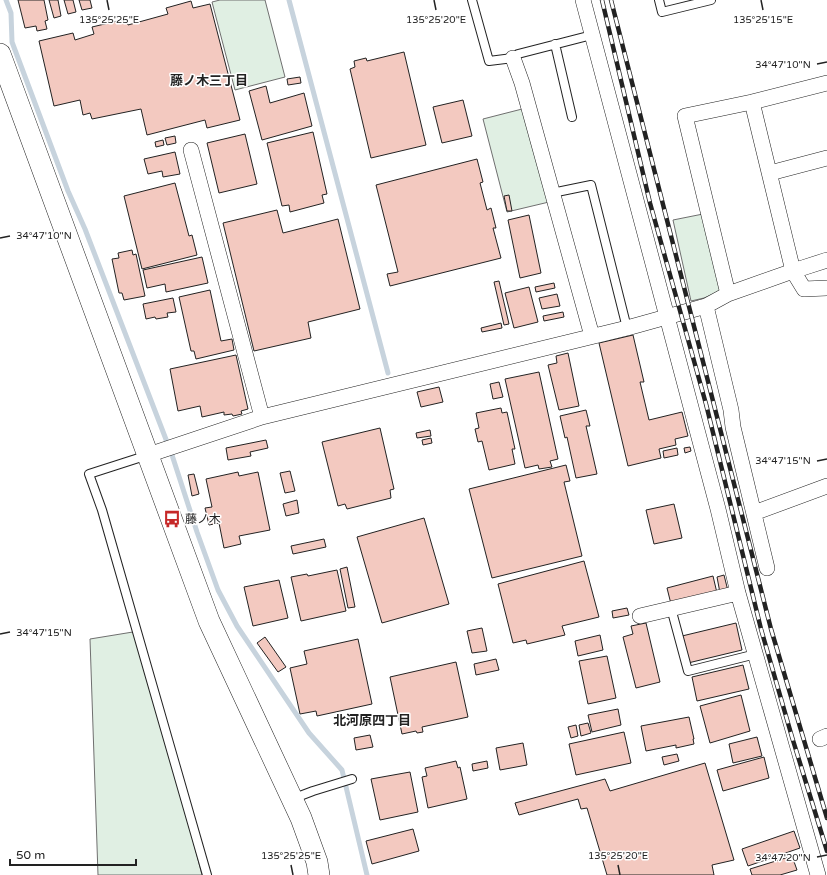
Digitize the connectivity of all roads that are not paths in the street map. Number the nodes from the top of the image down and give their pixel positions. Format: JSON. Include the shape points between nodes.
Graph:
{"nodes":[{"id":1,"x":472,"y":0,"type":"edge"},
{"id":2,"x":583,"y":0,"type":"edge"},
{"id":3,"x":659,"y":0,"type":"edge"},
{"id":4,"x":711,"y":0,"type":"edge"},
{"id":5,"x":592,"y":35,"type":"junction"},
{"id":6,"x":555,"y":44,"type":"junction"},
{"id":7,"x":0,"y":54,"type":"edge"},
{"id":8,"x":513,"y":58,"type":"junction"},
{"id":9,"x":827,"y":83,"type":"edge"},
{"id":10,"x":752,"y":102,"type":"junction"},
{"id":11,"x":572,"y":117,"type":"dead end"},
{"id":12,"x":191,"y":150,"type":"dead end"},
{"id":13,"x":827,"y":158,"type":"edge"},
{"id":14,"x":770,"y":173,"type":"junction"},
{"id":15,"x":552,"y":193,"type":"junction"},
{"id":16,"x":827,"y":260,"type":"edge"},
{"id":17,"x":793,"y":271,"type":"junction"},
{"id":18,"x":827,"y":288,"type":"edge"},
{"id":19,"x":728,"y":294,"type":"junction"},
{"id":20,"x":706,"y":306,"type":"junction"},
{"id":21,"x":667,"y":317,"type":"junction"},
{"id":22,"x":628,"y":328,"type":"junction"},
{"id":23,"x":592,"y":336,"type":"junction"},
{"id":24,"x":262,"y":417,"type":"junction"},
{"id":25,"x":148,"y":455,"type":"junction"},
{"id":26,"x":827,"y":486,"type":"edge"},
{"id":27,"x":754,"y":513,"type":"junction"},
{"id":28,"x":767,"y":568,"type":"dead end"},
{"id":29,"x":738,"y":593,"type":"junction"},
{"id":30,"x":671,"y":608,"type":"junction"},
{"id":31,"x":640,"y":616,"type":"dead end"},
{"id":32,"x":756,"y":654,"type":"junction"},
{"id":33,"x":352,"y":779,"type":"dead end"},
{"id":34,"x":292,"y":799,"type":"junction"},
{"id":35,"x":207,"y":875,"type":"edge"},
{"id":36,"x":319,"y":875,"type":"edge"},
{"id":37,"x":817,"y":875,"type":"edge"}],
"edges":[{"from":1,"to":8,"type":"lane","via":[[489,61]]},
{"from":2,"to":5,"type":"street"},
{"from":3,"to":4,"type":"lane","via":[[662,12]]},
{"from":5,"to":6,"type":"lane"},
{"from":5,"to":21,"type":"street"},
{"from":6,"to":8,"type":"lane","via":[[518,54]]},
{"from":6,"to":11,"type":"lane"},
{"from":7,"to":25,"type":"street"},
{"from":8,"to":15,"type":"street"},
{"from":9,"to":10,"type":"street"},
{"from":10,"to":14,"type":"street"},
{"from":10,"to":19,"type":"street","via":[[685,116]]},
{"from":12,"to":24,"type":"street"},
{"from":13,"to":14,"type":"street"},
{"from":14,"to":17,"type":"street"},
{"from":15,"to":22,"type":"lane","via":[[591,185]]},
{"from":15,"to":23,"type":"street"},
{"from":16,"to":17,"type":"street"},
{"from":17,"to":18,"type":"street","via":[[804,289]]},
{"from":17,"to":19,"type":"street"},
{"from":19,"to":20,"type":"street"},
{"from":20,"to":21,"type":"street"},
{"from":20,"to":27,"type":"street"},
{"from":21,"to":22,"type":"street"},
{"from":21,"to":29,"type":"street"},
{"from":22,"to":23,"type":"street"},
{"from":23,"to":24,"type":"street"},
{"from":24,"to":25,"type":"street"},
{"from":25,"to":34,"type":"street","via":[[209,620]]},
{"from":25,"to":35,"type":"lane","via":[[89,474],[102,510]]},
{"from":26,"to":27,"type":"street"},
{"from":27,"to":28,"type":"street"},
{"from":29,"to":30,"type":"street"},
{"from":29,"to":32,"type":"street"},
{"from":30,"to":31,"type":"street"},
{"from":30,"to":32,"type":"lane","via":[[688,671]]},
{"from":32,"to":37,"type":"street"},
{"from":33,"to":34,"type":"lane"},
{"from":34,"to":36,"type":"street","via":[[301,818]]}]}
